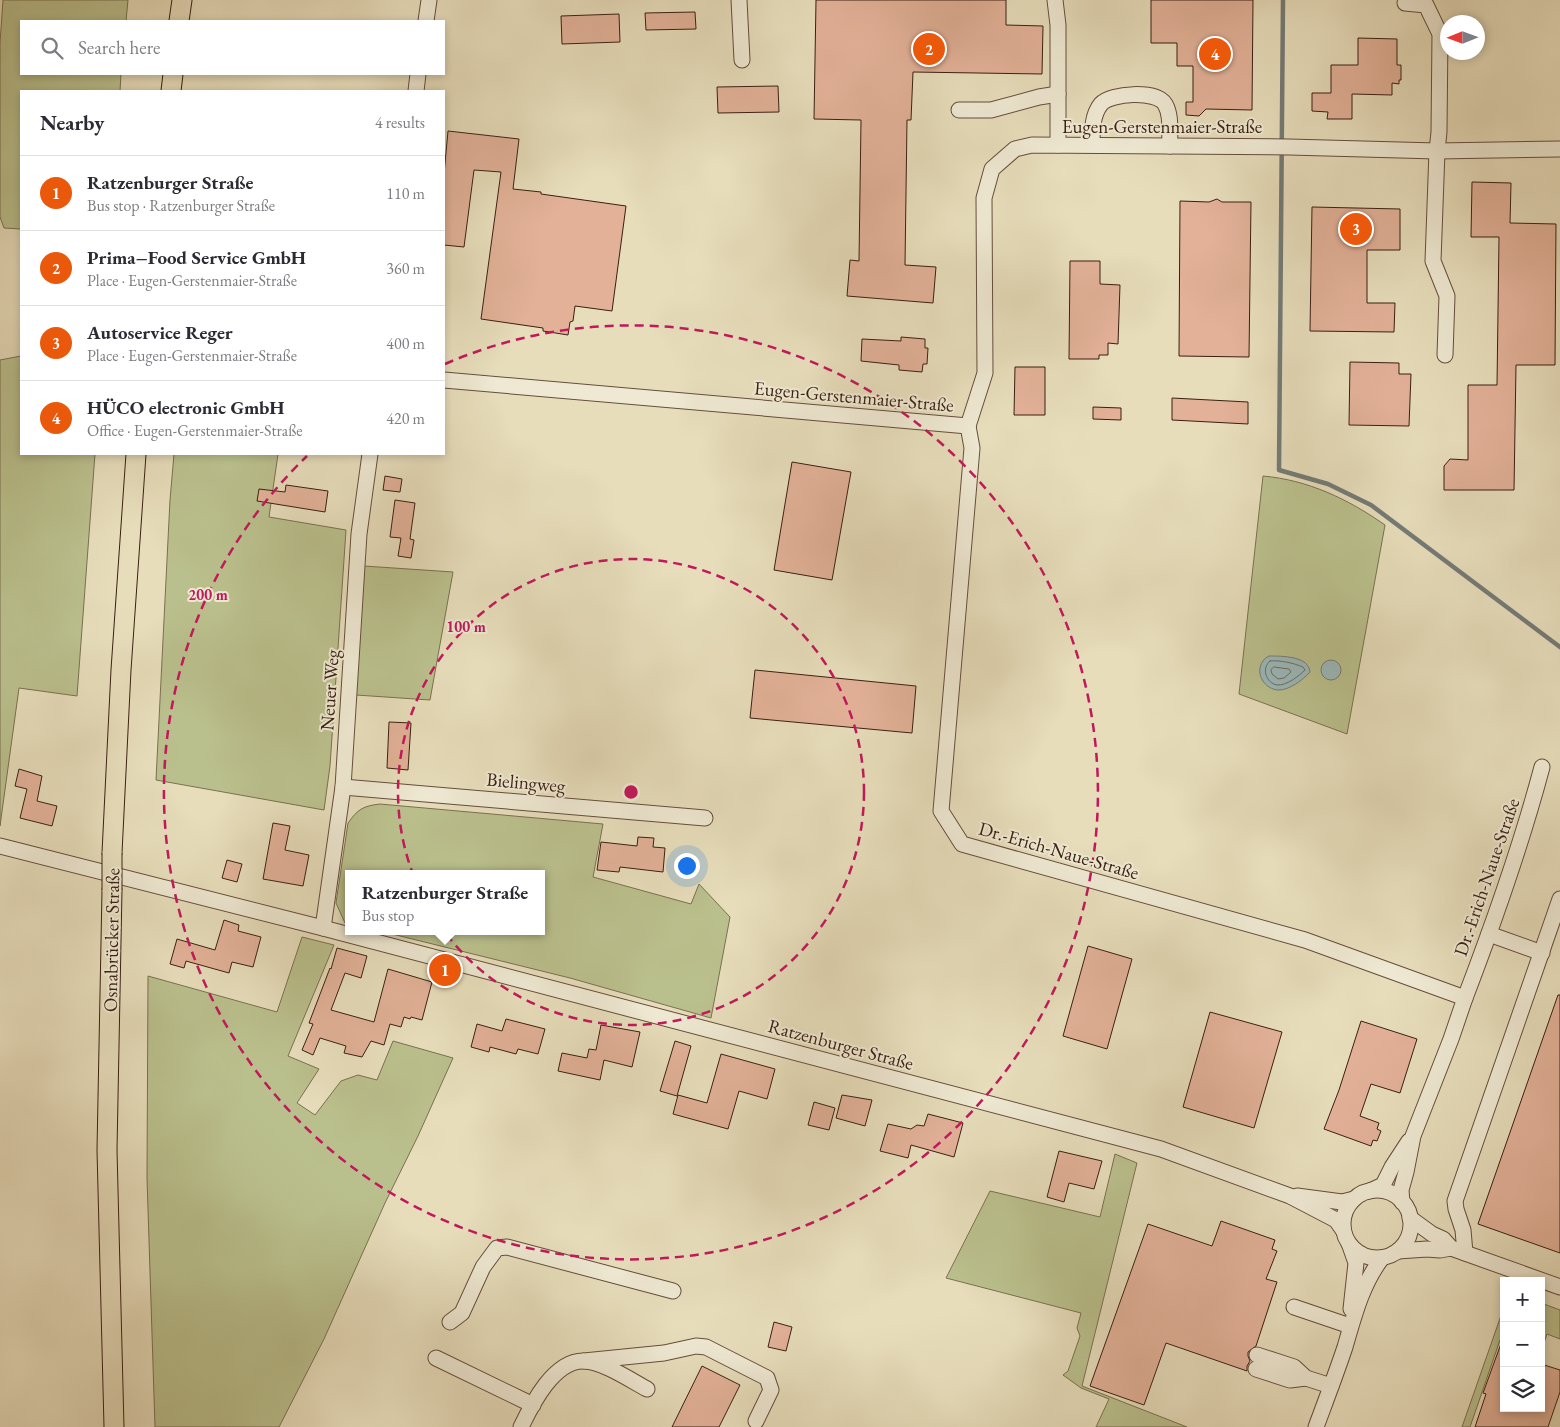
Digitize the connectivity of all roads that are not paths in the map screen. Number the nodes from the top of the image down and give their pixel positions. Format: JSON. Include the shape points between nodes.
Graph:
{"nodes":[{"id":1,"x":182,"y":0,"type":"edge"},
{"id":2,"x":429,"y":0,"type":"edge"},
{"id":3,"x":739,"y":0,"type":"edge"},
{"id":4,"x":1055,"y":0,"type":"edge"},
{"id":5,"x":1405,"y":3,"type":"dead end"},
{"id":6,"x":179,"y":20,"type":"edge"},
{"id":7,"x":426,"y":20,"type":"edge"},
{"id":8,"x":742,"y":60,"type":"dead end"},
{"id":9,"x":173,"y":75,"type":"edge"},
{"id":10,"x":418,"y":75,"type":"edge"},
{"id":11,"x":171,"y":90,"type":"edge"},
{"id":12,"x":416,"y":90,"type":"edge"},
{"id":13,"x":1058,"y":94,"type":"junction"},
{"id":14,"x":959,"y":110,"type":"dead end"},
{"id":15,"x":1058,"y":145,"type":"junction"},
{"id":16,"x":1092,"y":145,"type":"junction"},
{"id":17,"x":1170,"y":146,"type":"junction"},
{"id":18,"x":1560,"y":148,"type":"edge"},
{"id":19,"x":1436,"y":151,"type":"junction"},
{"id":20,"x":1445,"y":355,"type":"dead end"},
{"id":21,"x":445,"y":380,"type":"edge"},
{"id":22,"x":968,"y":426,"type":"junction"},
{"id":23,"x":136,"y":455,"type":"edge"},
{"id":24,"x":370,"y":455,"type":"edge"},
{"id":25,"x":1542,"y":768,"type":"dead end"},
{"id":26,"x":343,"y":787,"type":"junction"},
{"id":27,"x":705,"y":818,"type":"dead end"},
{"id":28,"x":0,"y":846,"type":"edge"},
{"id":29,"x":1560,"y":898,"type":"edge"},
{"id":30,"x":323,"y":928,"type":"junction"},
{"id":31,"x":345,"y":934,"type":"edge"},
{"id":32,"x":1489,"y":934,"type":"junction"},
{"id":33,"x":350,"y":935,"type":"edge"},
{"id":34,"x":1542,"y":952,"type":"junction"},
{"id":35,"x":1465,"y":998,"type":"junction"},
{"id":36,"x":1413,"y":1136,"type":"junction"},
{"id":37,"x":1370,"y":1191,"type":"junction"},
{"id":38,"x":1290,"y":1196,"type":"junction"},
{"id":39,"x":1354,"y":1199,"type":"junction"},
{"id":40,"x":1402,"y":1202,"type":"junction"},
{"id":41,"x":1410,"y":1218,"type":"junction"},
{"id":42,"x":1343,"y":1230,"type":"junction"},
{"id":43,"x":1350,"y":1246,"type":"junction"},
{"id":44,"x":1398,"y":1251,"type":"junction"},
{"id":45,"x":1458,"y":1251,"type":"junction"},
{"id":46,"x":1382,"y":1258,"type":"junction"},
{"id":47,"x":1560,"y":1287,"type":"edge"},
{"id":48,"x":673,"y":1291,"type":"dead end"},
{"id":49,"x":1294,"y":1307,"type":"dead end"},
{"id":50,"x":450,"y":1322,"type":"dead end"},
{"id":51,"x":1350,"y":1326,"type":"junction"},
{"id":52,"x":436,"y":1358,"type":"dead end"},
{"id":53,"x":584,"y":1361,"type":"junction"},
{"id":54,"x":1256,"y":1362,"type":"dead end"},
{"id":55,"x":1331,"y":1386,"type":"junction"},
{"id":56,"x":647,"y":1390,"type":"dead end"},
{"id":57,"x":533,"y":1405,"type":"junction"},
{"id":58,"x":756,"y":1421,"type":"dead end"},
{"id":59,"x":114,"y":1427,"type":"edge"},
{"id":60,"x":521,"y":1427,"type":"edge"},
{"id":61,"x":1316,"y":1427,"type":"edge"}],
"edges":[{"from":1,"to":6,"type":"main road"},
{"from":2,"to":7,"type":"street"},
{"from":3,"to":8,"type":"street"},
{"from":4,"to":13,"type":"street"},
{"from":5,"to":19,"type":"street","via":[[1426,5],[1440,34]]},
{"from":9,"to":11,"type":"main road"},
{"from":10,"to":12,"type":"street"},
{"from":13,"to":14,"type":"street","via":[[991,110]]},
{"from":13,"to":15,"type":"street"},
{"from":15,"to":16,"type":"street","name":"Eugen-Gerstenmaier-Straße"},
{"from":15,"to":22,"type":"street","name":"Eugen-Gerstenmaier-Straße","via":[[1015,149],[992,169],[984,198],[985,373]]},
{"from":16,"to":17,"type":"street","name":"Eugen-Gerstenmaier-Straße"},
{"from":16,"to":17,"type":"street","via":[[1095,118],[1099,106],[1107,98],[1151,95],[1164,102],[1169,114]]},
{"from":17,"to":19,"type":"street","name":"Eugen-Gerstenmaier-Straße"},
{"from":18,"to":19,"type":"street","name":"Eugen-Gerstenmaier-Straße"},
{"from":19,"to":20,"type":"street","via":[[1433,261],[1447,296]]},
{"from":21,"to":22,"type":"street","name":"Eugen-Gerstenmaier-Straße"},
{"from":22,"to":35,"type":"street","name":"Dr.-Erich-Naue-Straße","via":[[972,448],[941,812],[962,844],[1305,940]]},
{"from":23,"to":59,"type":"main road","name":"Osnabrücker Straße","bridge":true,"via":[[112,853],[107,1150]]},
{"from":24,"to":26,"type":"street","name":"Neuer Weg","via":[[359,534]]},
{"from":25,"to":32,"type":"street","name":"Dr.-Erich-Naue-Straße"},
{"from":26,"to":27,"type":"street","name":"Bielingweg"},
{"from":26,"to":30,"type":"street","name":"Neuer Weg"},
{"from":28,"to":30,"type":"street","name":"Ratzenburger Straße"},
{"from":29,"to":34,"type":"street"},
{"from":30,"to":31,"type":"street","name":"Ratzenburger Straße"},
{"from":32,"to":34,"type":"street"},
{"from":32,"to":35,"type":"street","name":"Dr.-Erich-Naue-Straße"},
{"from":33,"to":38,"type":"street","name":"Ratzenburger Straße","via":[[1161,1149]]},
{"from":34,"to":45,"type":"street","via":[[1455,1201],[1463,1230]]},
{"from":35,"to":36,"type":"street","name":"Dr.-Erich-Naue-Straße"},
{"from":36,"to":37,"type":"street","via":[[1383,1185]]},
{"from":36,"to":40,"type":"street","via":[[1401,1190]]},
{"from":37,"to":39,"type":"street"},
{"from":37,"to":40,"type":"street","via":[[1388,1192]]},
{"from":38,"to":39,"type":"street","via":[[1342,1202]]},
{"from":38,"to":42,"type":"street","via":[[1336,1220]]},
{"from":39,"to":42,"type":"street","via":[[1345,1213]]},
{"from":40,"to":41,"type":"street"},
{"from":41,"to":44,"type":"street","via":[[1408,1236]]},
{"from":41,"to":45,"type":"street"},
{"from":42,"to":43,"type":"street"},
{"from":43,"to":46,"type":"street","via":[[1364,1256]]},
{"from":43,"to":51,"type":"street","via":[[1356,1263]]},
{"from":44,"to":45,"type":"street","via":[[1427,1248]]},
{"from":44,"to":46,"type":"street"},
{"from":45,"to":47,"type":"street"},
{"from":46,"to":51,"type":"street","via":[[1369,1278]]},
{"from":48,"to":50,"type":"street","via":[[506,1247],[498,1248],[483,1267],[462,1313]]},
{"from":49,"to":51,"type":"street"},
{"from":51,"to":55,"type":"street"},
{"from":52,"to":57,"type":"street"},
{"from":53,"to":56,"type":"street","via":[[605,1367]]},
{"from":53,"to":57,"type":"street","via":[[565,1365],[548,1381]]},
{"from":53,"to":58,"type":"street","via":[[706,1347],[767,1378],[771,1390]]},
{"from":54,"to":55,"type":"street","via":[[1290,1380],[1306,1378]]},
{"from":55,"to":61,"type":"street"},
{"from":57,"to":60,"type":"street"}]}
